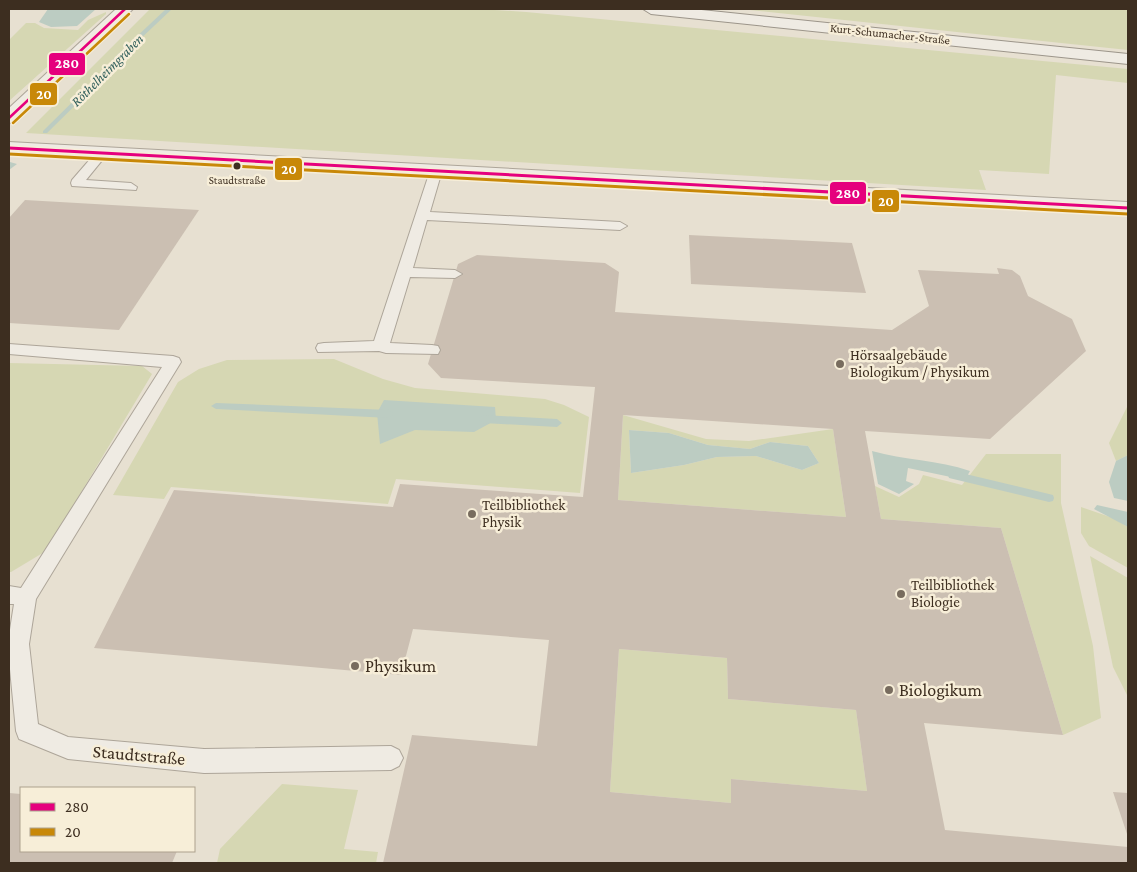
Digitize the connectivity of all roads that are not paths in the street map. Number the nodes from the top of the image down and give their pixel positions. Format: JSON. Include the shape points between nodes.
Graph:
{"nodes":[{"id":1,"x":125,"y":9,"type":"edge"},
{"id":2,"x":651,"y":9,"type":"edge"},
{"id":3,"x":1128,"y":59,"type":"edge"},
{"id":4,"x":9,"y":118,"type":"edge"},
{"id":5,"x":9,"y":148,"type":"edge"},
{"id":6,"x":102,"y":153,"type":"junction"},
{"id":7,"x":436,"y":171,"type":"junction"},
{"id":8,"x":131,"y":187,"type":"dead end"},
{"id":9,"x":1128,"y":208,"type":"edge"},
{"id":10,"x":422,"y":216,"type":"junction"},
{"id":11,"x":620,"y":226,"type":"dead end"},
{"id":12,"x":404,"y":272,"type":"junction"},
{"id":13,"x":455,"y":274,"type":"dead end"},
{"id":14,"x":381,"y":345,"type":"junction"},
{"id":15,"x":324,"y":348,"type":"dead end"},
{"id":16,"x":9,"y":349,"type":"edge"},
{"id":17,"x":432,"y":350,"type":"dead end"},
{"id":18,"x":17,"y":596,"type":"edge"},
{"id":19,"x":391,"y":758,"type":"dead end"}],
"edges":[{"from":1,"to":4,"type":"street"},
{"from":2,"to":3,"type":"street","name":"Kurt-Schumacher-Straße"},
{"from":5,"to":6,"type":"street"},
{"from":6,"to":7,"type":"street"},
{"from":6,"to":8,"type":"lane","via":[[76,184]]},
{"from":7,"to":9,"type":"street"},
{"from":7,"to":10,"type":"lane"},
{"from":10,"to":11,"type":"lane"},
{"from":10,"to":12,"type":"lane"},
{"from":12,"to":13,"type":"lane"},
{"from":12,"to":14,"type":"lane"},
{"from":14,"to":15,"type":"lane"},
{"from":14,"to":17,"type":"lane"},
{"from":16,"to":18,"type":"lane","name":"Staudtstraße","via":[[172,362]]},
{"from":18,"to":19,"type":"lane","name":"Staudtstraße","via":[[26,731],[68,748],[204,761]]}]}
